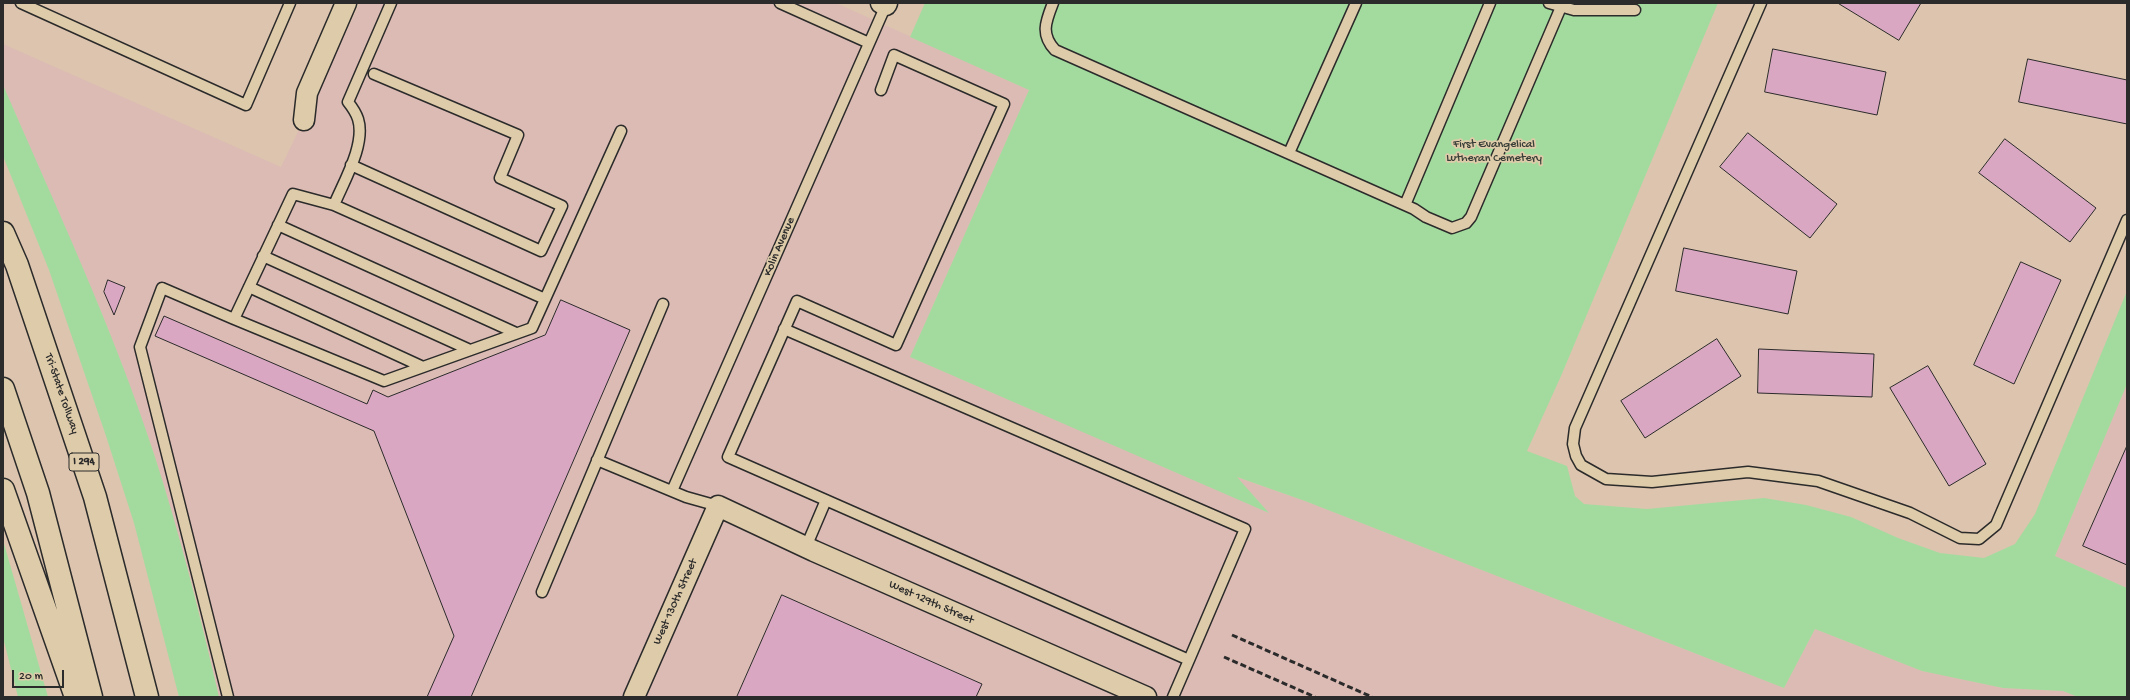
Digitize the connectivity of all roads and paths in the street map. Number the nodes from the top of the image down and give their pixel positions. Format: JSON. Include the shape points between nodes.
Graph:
{"nodes":[{"id":1,"x":21,"y":3,"type":"edge"},
{"id":2,"x":290,"y":3,"type":"edge"},
{"id":3,"x":346,"y":3,"type":"edge"},
{"id":4,"x":391,"y":3,"type":"edge"},
{"id":5,"x":780,"y":3,"type":"edge"},
{"id":6,"x":1053,"y":3,"type":"edge"},
{"id":7,"x":1356,"y":3,"type":"edge"},
{"id":8,"x":1490,"y":3,"type":"edge"},
{"id":9,"x":1549,"y":3,"type":"edge"},
{"id":10,"x":1761,"y":3,"type":"edge"},
{"id":11,"x":885,"y":4,"type":"edge"},
{"id":12,"x":1561,"y":7,"type":"junction"},
{"id":13,"x":1635,"y":10,"type":"dead end"},
{"id":14,"x":869,"y":43,"type":"junction"},
{"id":15,"x":374,"y":74,"type":"dead end"},
{"id":16,"x":881,"y":90,"type":"dead end"},
{"id":17,"x":304,"y":120,"type":"dead end"},
{"id":18,"x":621,"y":131,"type":"dead end"},
{"id":19,"x":1289,"y":153,"type":"junction"},
{"id":20,"x":351,"y":166,"type":"junction"},
{"id":21,"x":334,"y":205,"type":"junction"},
{"id":22,"x":1405,"y":205,"type":"junction"},
{"id":23,"x":2127,"y":220,"type":"edge"},
{"id":24,"x":278,"y":225,"type":"junction"},
{"id":25,"x":3,"y":233,"type":"edge"},
{"id":26,"x":263,"y":256,"type":"junction"},
{"id":27,"x":249,"y":287,"type":"junction"},
{"id":28,"x":545,"y":298,"type":"junction"},
{"id":29,"x":663,"y":304,"type":"dead end"},
{"id":30,"x":234,"y":319,"type":"junction"},
{"id":31,"x":784,"y":329,"type":"junction"},
{"id":32,"x":516,"y":334,"type":"junction"},
{"id":33,"x":470,"y":350,"type":"junction"},
{"id":34,"x":423,"y":367,"type":"junction"},
{"id":35,"x":3,"y":389,"type":"edge"},
{"id":36,"x":597,"y":460,"type":"junction"},
{"id":37,"x":3,"y":490,"type":"edge"},
{"id":38,"x":672,"y":491,"type":"junction"},
{"id":39,"x":826,"y":500,"type":"junction"},
{"id":40,"x":718,"y":506,"type":"junction"},
{"id":41,"x":806,"y":547,"type":"junction"},
{"id":42,"x":542,"y":592,"type":"dead end"},
{"id":43,"x":1189,"y":660,"type":"junction"},
{"id":44,"x":76,"y":697,"type":"edge"},
{"id":45,"x":91,"y":697,"type":"edge"},
{"id":46,"x":147,"y":697,"type":"edge"},
{"id":47,"x":228,"y":697,"type":"edge"},
{"id":48,"x":634,"y":697,"type":"edge"},
{"id":49,"x":1146,"y":697,"type":"edge"},
{"id":50,"x":1173,"y":697,"type":"edge"}],
"edges":[{"from":1,"to":2,"type":"lane","via":[[246,105]]},
{"from":3,"to":17,"type":"street","via":[[308,93]]},
{"from":4,"to":20,"type":"lane","via":[[348,102],[358,117],[360,127],[356,154]]},
{"from":5,"to":14,"type":"lane"},
{"from":6,"to":19,"type":"lane","via":[[1044,27],[1048,43],[1055,50]]},
{"from":7,"to":19,"type":"lane"},
{"from":8,"to":22,"type":"lane"},
{"from":9,"to":12,"type":"lane"},
{"from":10,"to":23,"type":"lane","via":[[1575,428],[1573,444],[1576,456],[1581,465],[1588,470],[1606,479],[1652,482],[1748,472],[1818,481],[1910,513],[1960,538],[1979,539],[1996,525]]},
{"from":11,"to":14,"type":"lane","name":"Kolin Avenue"},
{"from":12,"to":13,"type":"lane","via":[[1596,11]]},
{"from":12,"to":22,"type":"lane","via":[[1471,217],[1460,226],[1445,227]]},
{"from":14,"to":38,"type":"lane","name":"Kolin Avenue"},
{"from":15,"to":20,"type":"lane","via":[[518,135],[500,178],[562,206],[541,251]]},
{"from":16,"to":31,"type":"lane","via":[[894,55],[1004,104],[896,345],[797,301]]},
{"from":18,"to":28,"type":"lane"},
{"from":19,"to":22,"type":"lane"},
{"from":20,"to":21,"type":"lane"},
{"from":21,"to":24,"type":"lane","via":[[293,194]]},
{"from":21,"to":28,"type":"lane"},
{"from":24,"to":26,"type":"lane"},
{"from":24,"to":32,"type":"lane"},
{"from":25,"to":46,"type":"highway","name":"Tri-State Tollway","number":"I 294","via":[[17,265],[95,497]]},
{"from":26,"to":27,"type":"lane"},
{"from":26,"to":33,"type":"lane"},
{"from":27,"to":30,"type":"lane"},
{"from":27,"to":34,"type":"lane"},
{"from":28,"to":32,"type":"lane","via":[[532,328]]},
{"from":29,"to":36,"type":"lane"},
{"from":30,"to":34,"type":"lane","via":[[384,381]]},
{"from":30,"to":47,"type":"lane","via":[[162,288],[140,347]]},
{"from":31,"to":39,"type":"lane","via":[[728,457]]},
{"from":31,"to":43,"type":"lane","via":[[1245,529]]},
{"from":32,"to":33,"type":"lane"},
{"from":33,"to":34,"type":"lane"},
{"from":35,"to":45,"type":"highway","via":[[38,492]]},
{"from":36,"to":38,"type":"lane"},
{"from":36,"to":42,"type":"lane"},
{"from":37,"to":44,"type":"highway"},
{"from":38,"to":40,"type":"lane"},
{"from":39,"to":41,"type":"lane"},
{"from":39,"to":43,"type":"lane"},
{"from":40,"to":41,"type":"street","name":"West 129th Street"},
{"from":40,"to":48,"type":"street","name":"West 130th Street"},
{"from":41,"to":49,"type":"street","name":"West 129th Street"},
{"from":43,"to":50,"type":"lane"}]}
